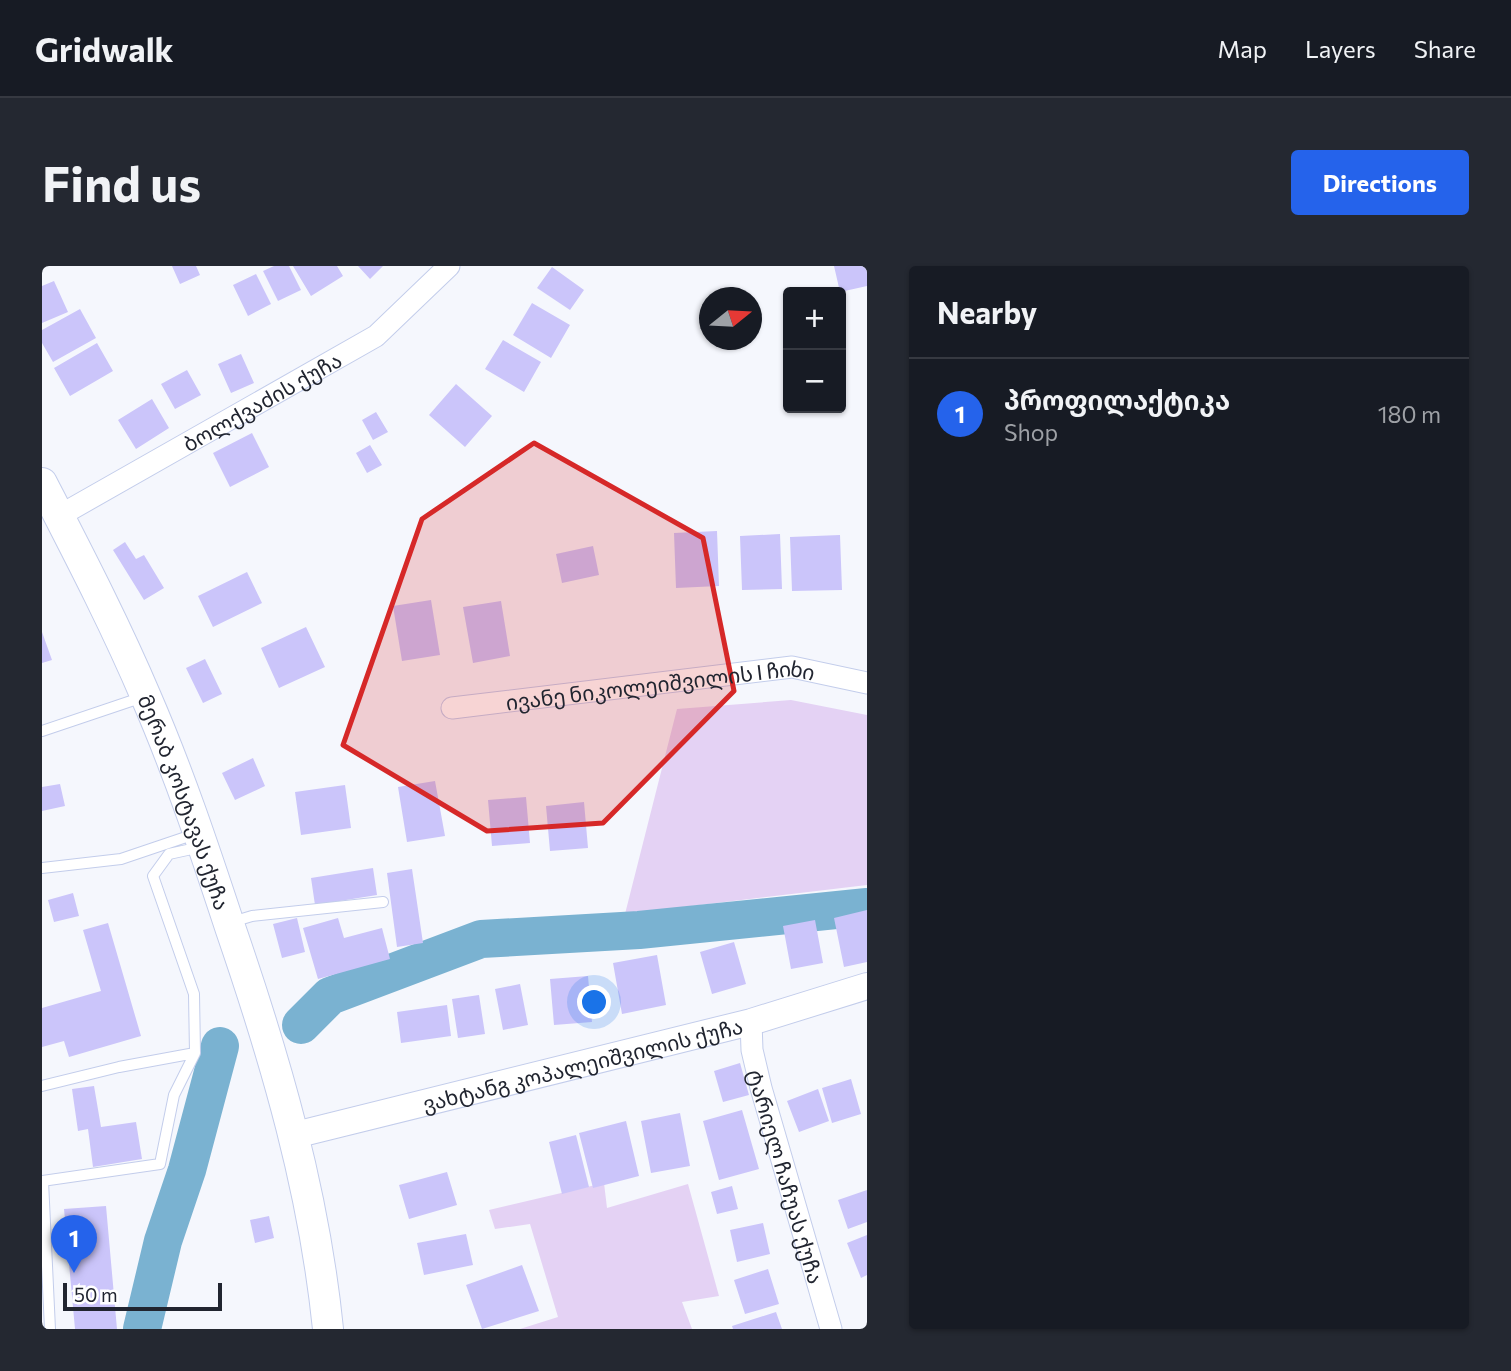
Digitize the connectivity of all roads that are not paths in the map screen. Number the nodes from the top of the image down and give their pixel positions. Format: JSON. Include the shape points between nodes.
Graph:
{"nodes":[{"id":1,"x":449,"y":266,"type":"edge"},
{"id":2,"x":42,"y":483,"type":"edge"},
{"id":3,"x":59,"y":516,"type":"junction"},
{"id":4,"x":867,"y":683,"type":"edge"},
{"id":5,"x":146,"y":696,"type":"junction"},
{"id":6,"x":452,"y":708,"type":"dead end"},
{"id":7,"x":42,"y":731,"type":"edge"},
{"id":8,"x":201,"y":840,"type":"junction"},
{"id":9,"x":42,"y":868,"type":"edge"},
{"id":10,"x":383,"y":902,"type":"dead end"},
{"id":11,"x":229,"y":923,"type":"junction"},
{"id":12,"x":867,"y":986,"type":"edge"},
{"id":13,"x":751,"y":1022,"type":"junction"},
{"id":14,"x":195,"y":1053,"type":"junction"},
{"id":15,"x":42,"y":1086,"type":"edge"},
{"id":16,"x":295,"y":1135,"type":"junction"},
{"id":17,"x":43,"y":1181,"type":"edge"},
{"id":18,"x":50,"y":1329,"type":"edge"},
{"id":19,"x":328,"y":1329,"type":"edge"},
{"id":20,"x":831,"y":1329,"type":"edge"}],
"edges":[{"from":1,"to":3,"type":"street","name":"ბოლქვაძის ქუჩა","via":[[376,336]]},
{"from":2,"to":3,"type":"main road","name":"მერაბ კოსტავას ქუჩა"},
{"from":3,"to":5,"type":"main road","name":"მერაბ კოსტავას ქუჩა"},
{"from":4,"to":6,"type":"street","name":"ივანე ნიკოლეიშვილის I ჩიხი","via":[[792,667]]},
{"from":5,"to":7,"type":"lane"},
{"from":5,"to":8,"type":"main road","name":"მერაბ კოსტავას ქუჩა"},
{"from":8,"to":9,"type":"lane","via":[[121,859]]},
{"from":8,"to":11,"type":"main road","name":"მერაბ კოსტავას ქუჩა"},
{"from":8,"to":14,"type":"lane","via":[[169,854],[153,876],[194,994]]},
{"from":10,"to":11,"type":"lane","via":[[252,916]]},
{"from":11,"to":16,"type":"main road","name":"მერაბ კოსტავას ქუჩა","via":[[272,1048]]},
{"from":12,"to":13,"type":"street","name":"ვახტანგ კოპალეიშვილის ქუჩა"},
{"from":13,"to":16,"type":"street","name":"ვახტანგ კოპალეიშვილის ქუჩა"},
{"from":13,"to":20,"type":"street","name":"ტარიელ ჩაჩუას ქუჩა","via":[[761,1088]]},
{"from":14,"to":15,"type":"lane"},
{"from":14,"to":17,"type":"lane","via":[[174,1095],[160,1164]]},
{"from":16,"to":19,"type":"main road","name":"მერაბ კოსტავას ქუჩა","via":[[317,1237]]},
{"from":17,"to":18,"type":"lane"}]}
